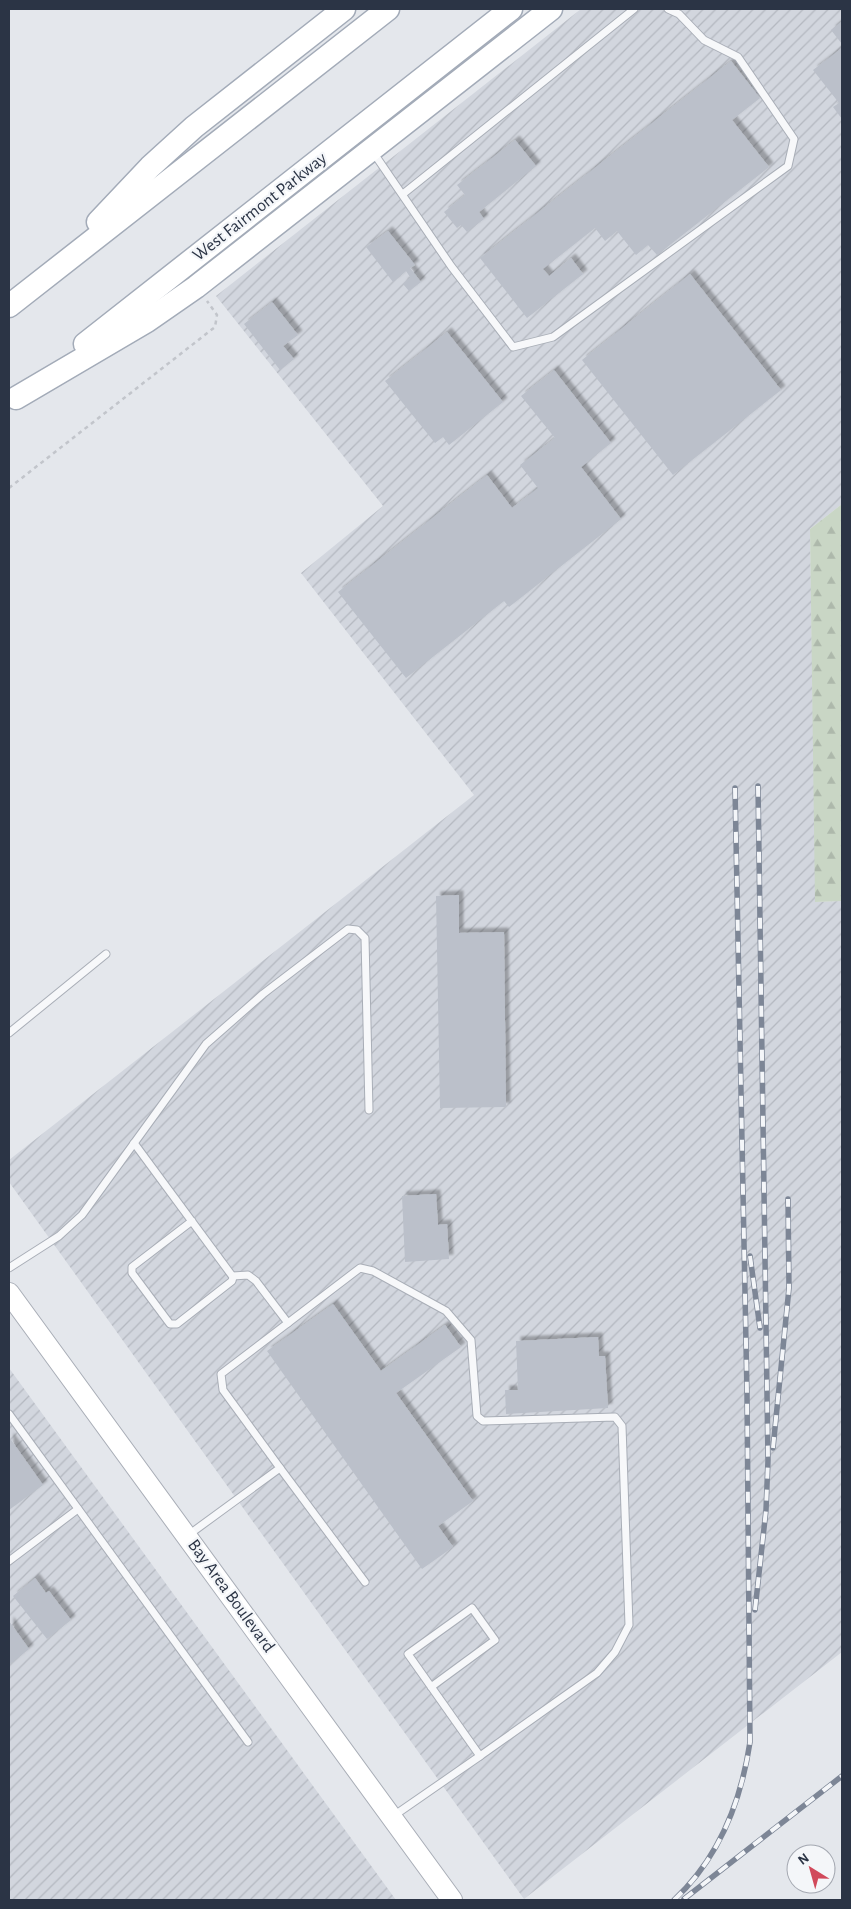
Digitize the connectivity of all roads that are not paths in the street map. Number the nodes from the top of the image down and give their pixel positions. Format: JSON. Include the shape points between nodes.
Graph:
{"nodes":[{"id":1,"x":344,"y":9,"type":"edge"},
{"id":2,"x":388,"y":9,"type":"edge"},
{"id":3,"x":511,"y":9,"type":"edge"},
{"id":4,"x":552,"y":9,"type":"edge"},
{"id":5,"x":634,"y":9,"type":"edge"},
{"id":6,"x":668,"y":9,"type":"edge"},
{"id":7,"x":371,"y":150,"type":"junction"},
{"id":8,"x":403,"y":194,"type":"junction"},
{"id":9,"x":45,"y":277,"type":"junction"},
{"id":10,"x":9,"y":306,"type":"edge"},
{"id":11,"x":12,"y":400,"type":"edge"},
{"id":12,"x":106,"y":954,"type":"dead end"},
{"id":13,"x":9,"y":1033,"type":"edge"},
{"id":14,"x":369,"y":1110,"type":"dead end"},
{"id":15,"x":134,"y":1143,"type":"junction"},
{"id":16,"x":192,"y":1221,"type":"junction"},
{"id":17,"x":9,"y":1268,"type":"edge"},
{"id":18,"x":233,"y":1276,"type":"junction"},
{"id":19,"x":9,"y":1293,"type":"edge"},
{"id":20,"x":288,"y":1323,"type":"junction"},
{"id":21,"x":9,"y":1414,"type":"edge"},
{"id":22,"x":280,"y":1468,"type":"junction"},
{"id":23,"x":78,"y":1509,"type":"junction"},
{"id":24,"x":187,"y":1536,"type":"junction"},
{"id":25,"x":9,"y":1561,"type":"edge"},
{"id":26,"x":365,"y":1582,"type":"dead end"},
{"id":27,"x":431,"y":1687,"type":"junction"},
{"id":28,"x":248,"y":1742,"type":"dead end"},
{"id":29,"x":480,"y":1756,"type":"junction"},
{"id":30,"x":391,"y":1817,"type":"junction"},
{"id":31,"x":452,"y":1900,"type":"edge"}],
"edges":[{"from":1,"to":9,"type":"main road","via":[[194,127],[156,161]]},
{"from":2,"to":9,"type":"main road"},
{"from":3,"to":11,"type":"main road","name":"West Fairmont Parkway"},
{"from":4,"to":7,"type":"main road"},
{"from":5,"to":8,"type":"lane"},
{"from":6,"to":8,"type":"lane","via":[[679,14],[704,40],[738,57],[794,139],[788,166],[553,337],[513,347],[451,266]]},
{"from":7,"to":8,"type":"lane"},
{"from":7,"to":11,"type":"main road","via":[[196,287],[147,321]]},
{"from":9,"to":10,"type":"main road"},
{"from":12,"to":13,"type":"lane"},
{"from":14,"to":15,"type":"lane","via":[[365,938],[357,930],[348,929],[263,994],[206,1044]]},
{"from":15,"to":16,"type":"lane"},
{"from":15,"to":17,"type":"lane","via":[[82,1216],[59,1236]]},
{"from":16,"to":18,"type":"lane"},
{"from":16,"to":18,"type":"lane","via":[[132,1267],[132,1273],[170,1324],[177,1324],[232,1281]]},
{"from":18,"to":20,"type":"lane","via":[[248,1275],[256,1281]]},
{"from":19,"to":24,"type":"main road","name":"Bay Area Boulevard"},
{"from":20,"to":22,"type":"lane","via":[[221,1374],[223,1390]]},
{"from":20,"to":29,"type":"lane","via":[[360,1268],[373,1271],[446,1311],[471,1340],[477,1416],[483,1421],[615,1416],[622,1426],[629,1625],[597,1673]]},
{"from":21,"to":23,"type":"lane"},
{"from":22,"to":24,"type":"lane"},
{"from":22,"to":26,"type":"lane"},
{"from":23,"to":25,"type":"lane"},
{"from":23,"to":28,"type":"lane"},
{"from":24,"to":30,"type":"main road","name":"Bay Area Boulevard"},
{"from":27,"to":27,"type":"lane","via":[[496,1640],[472,1608],[408,1654]]},
{"from":27,"to":29,"type":"lane"},
{"from":29,"to":30,"type":"lane"},
{"from":30,"to":31,"type":"main road","name":"Bay Area Boulevard"}]}
